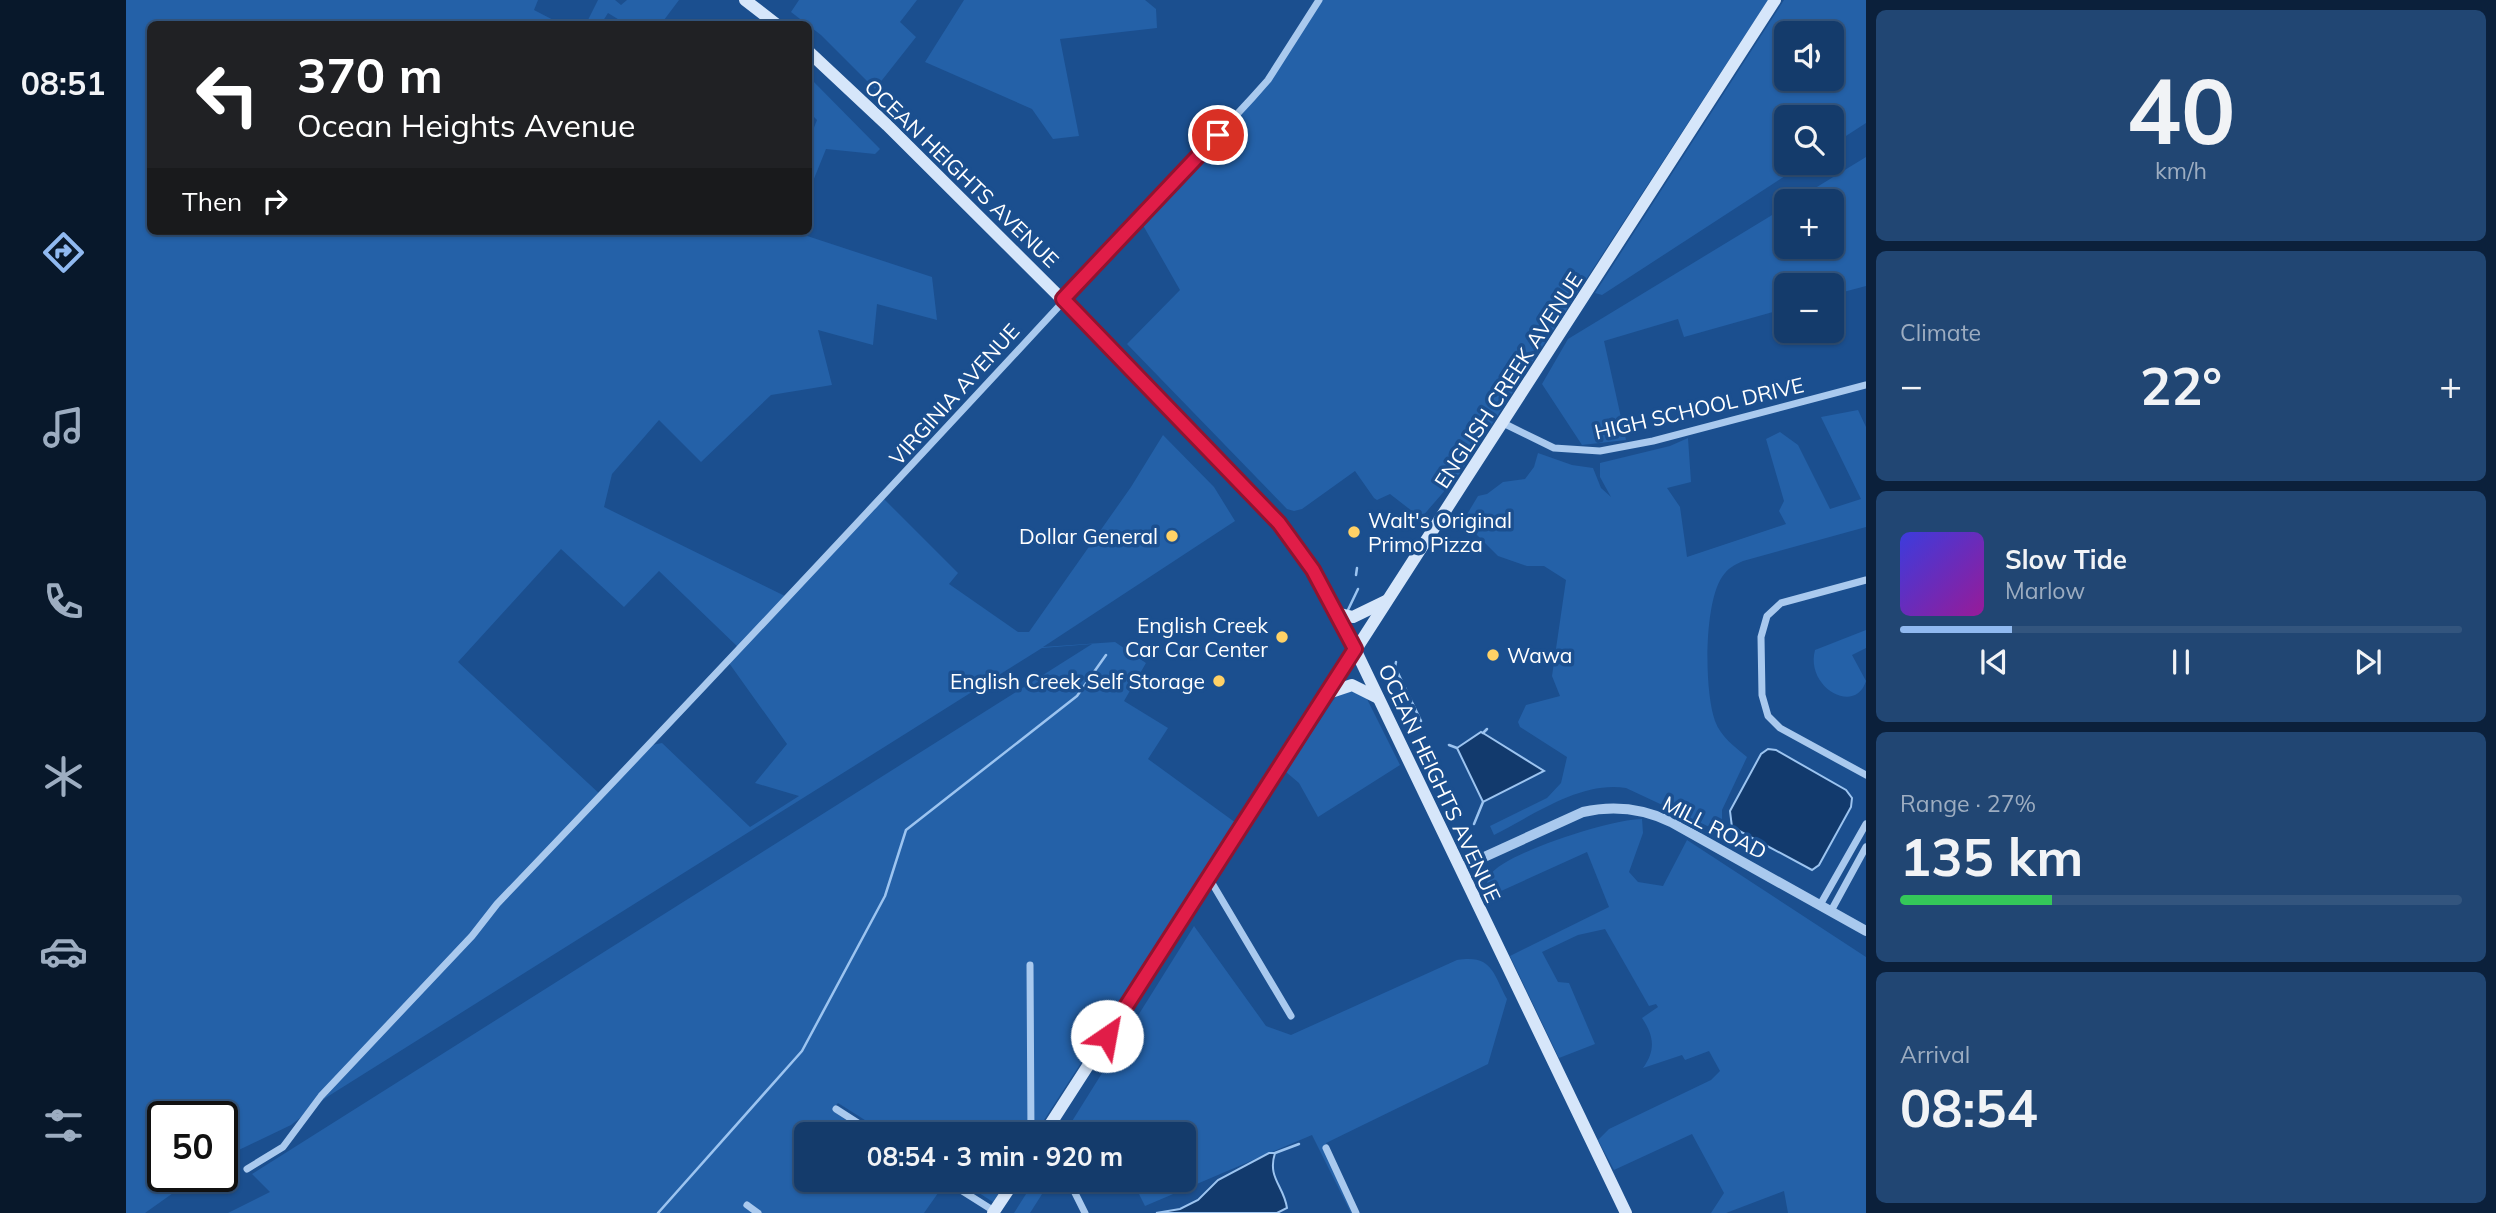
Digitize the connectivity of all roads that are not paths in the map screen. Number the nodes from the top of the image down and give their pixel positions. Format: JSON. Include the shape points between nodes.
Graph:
{"nodes":[{"id":1,"x":745,"y":0,"type":"edge"},
{"id":2,"x":1319,"y":0,"type":"edge"},
{"id":3,"x":1776,"y":0,"type":"edge"},
{"id":4,"x":772,"y":21,"type":"edge"},
{"id":5,"x":812,"y":55,"type":"edge"},
{"id":6,"x":1063,"y":299,"type":"junction"},
{"id":7,"x":1866,"y":385,"type":"edge"},
{"id":8,"x":1503,"y":422,"type":"junction"},
{"id":9,"x":1866,"y":580,"type":"edge"},
{"id":10,"x":1386,"y":601,"type":"junction"},
{"id":11,"x":1336,"y":613,"type":"junction"},
{"id":12,"x":1355,"y":649,"type":"junction"},
{"id":13,"x":1325,"y":694,"type":"junction"},
{"id":14,"x":1378,"y":698,"type":"junction"},
{"id":15,"x":1866,"y":775,"type":"edge"},
{"id":16,"x":1866,"y":824,"type":"edge"},
{"id":17,"x":1866,"y":847,"type":"edge"},
{"id":18,"x":1460,"y":867,"type":"junction"},
{"id":19,"x":1209,"y":877,"type":"junction"},
{"id":20,"x":1820,"y":905,"type":"junction"},
{"id":21,"x":1831,"y":911,"type":"junction"},
{"id":22,"x":1866,"y":931,"type":"edge"},
{"id":23,"x":1030,"y":965,"type":"dead end"},
{"id":24,"x":1291,"y":1016,"type":"dead end"},
{"id":25,"x":836,"y":1109,"type":"dead end"},
{"id":26,"x":856,"y":1122,"type":"edge"},
{"id":27,"x":1031,"y":1122,"type":"edge"},
{"id":28,"x":1052,"y":1122,"type":"edge"},
{"id":29,"x":1326,"y":1148,"type":"dead end"},
{"id":30,"x":247,"y":1169,"type":"dead end"},
{"id":31,"x":963,"y":1192,"type":"edge"},
{"id":32,"x":1007,"y":1192,"type":"edge"},
{"id":33,"x":1074,"y":1192,"type":"edge"},
{"id":34,"x":747,"y":1205,"type":"dead end"},
{"id":35,"x":993,"y":1212,"type":"edge"},
{"id":36,"x":758,"y":1213,"type":"edge"},
{"id":37,"x":1085,"y":1213,"type":"edge"},
{"id":38,"x":1356,"y":1213,"type":"edge"},
{"id":39,"x":1626,"y":1213,"type":"edge"}],
"edges":[{"from":1,"to":4,"type":"main road"},
{"from":2,"to":6,"type":"street","name":"VIRGINIA AVENUE","via":[[1268,80]]},
{"from":3,"to":8,"type":"main road","name":"ENGLISH CREEK AVENUE"},
{"from":5,"to":6,"type":"main road","name":"OCEAN HEIGHTS AVENUE"},
{"from":6,"to":11,"type":"main road","name":"OCEAN HEIGHTS AVENUE","via":[[1259,500],[1313,570]]},
{"from":6,"to":30,"type":"street","name":"VIRGINIA AVENUE","via":[[864,518],[321,1096],[283,1147]]},
{"from":7,"to":8,"type":"street","name":"HIGH SCHOOL DRIVE","via":[[1600,452],[1554,448]]},
{"from":8,"to":10,"type":"main road","name":"ENGLISH CREEK AVENUE"},
{"from":9,"to":15,"type":"street","via":[[1781,603],[1767,616],[1761,637],[1762,695],[1771,720]]},
{"from":10,"to":11,"type":"main road","via":[[1353,617]]},
{"from":10,"to":12,"type":"main road","name":"ENGLISH CREEK AVENUE"},
{"from":11,"to":12,"type":"main road","name":"OCEAN HEIGHTS AVENUE"},
{"from":12,"to":13,"type":"main road","name":"ENGLISH CREEK AVENUE"},
{"from":12,"to":14,"type":"main road","name":"OCEAN HEIGHTS AVENUE"},
{"from":13,"to":14,"type":"main road","via":[[1352,685]]},
{"from":13,"to":19,"type":"main road","name":"ENGLISH CREEK AVENUE"},
{"from":14,"to":18,"type":"main road","name":"OCEAN HEIGHTS AVENUE"},
{"from":16,"to":20,"type":"street"},
{"from":17,"to":21,"type":"street"},
{"from":18,"to":20,"type":"street","name":"MILL ROAD","via":[[1563,818],[1600,808],[1627,809],[1671,822]]},
{"from":18,"to":39,"type":"main road","name":"OCEAN HEIGHTS AVENUE"},
{"from":19,"to":24,"type":"street"},
{"from":19,"to":28,"type":"main road","name":"ENGLISH CREEK AVENUE"},
{"from":20,"to":21,"type":"street","name":"MILL ROAD"},
{"from":21,"to":22,"type":"street","name":"MILL ROAD"},
{"from":23,"to":27,"type":"street"},
{"from":25,"to":26,"type":"street"},
{"from":29,"to":38,"type":"street"},
{"from":31,"to":35,"type":"street"},
{"from":32,"to":35,"type":"main road"},
{"from":33,"to":37,"type":"street"},
{"from":34,"to":36,"type":"street"}]}
